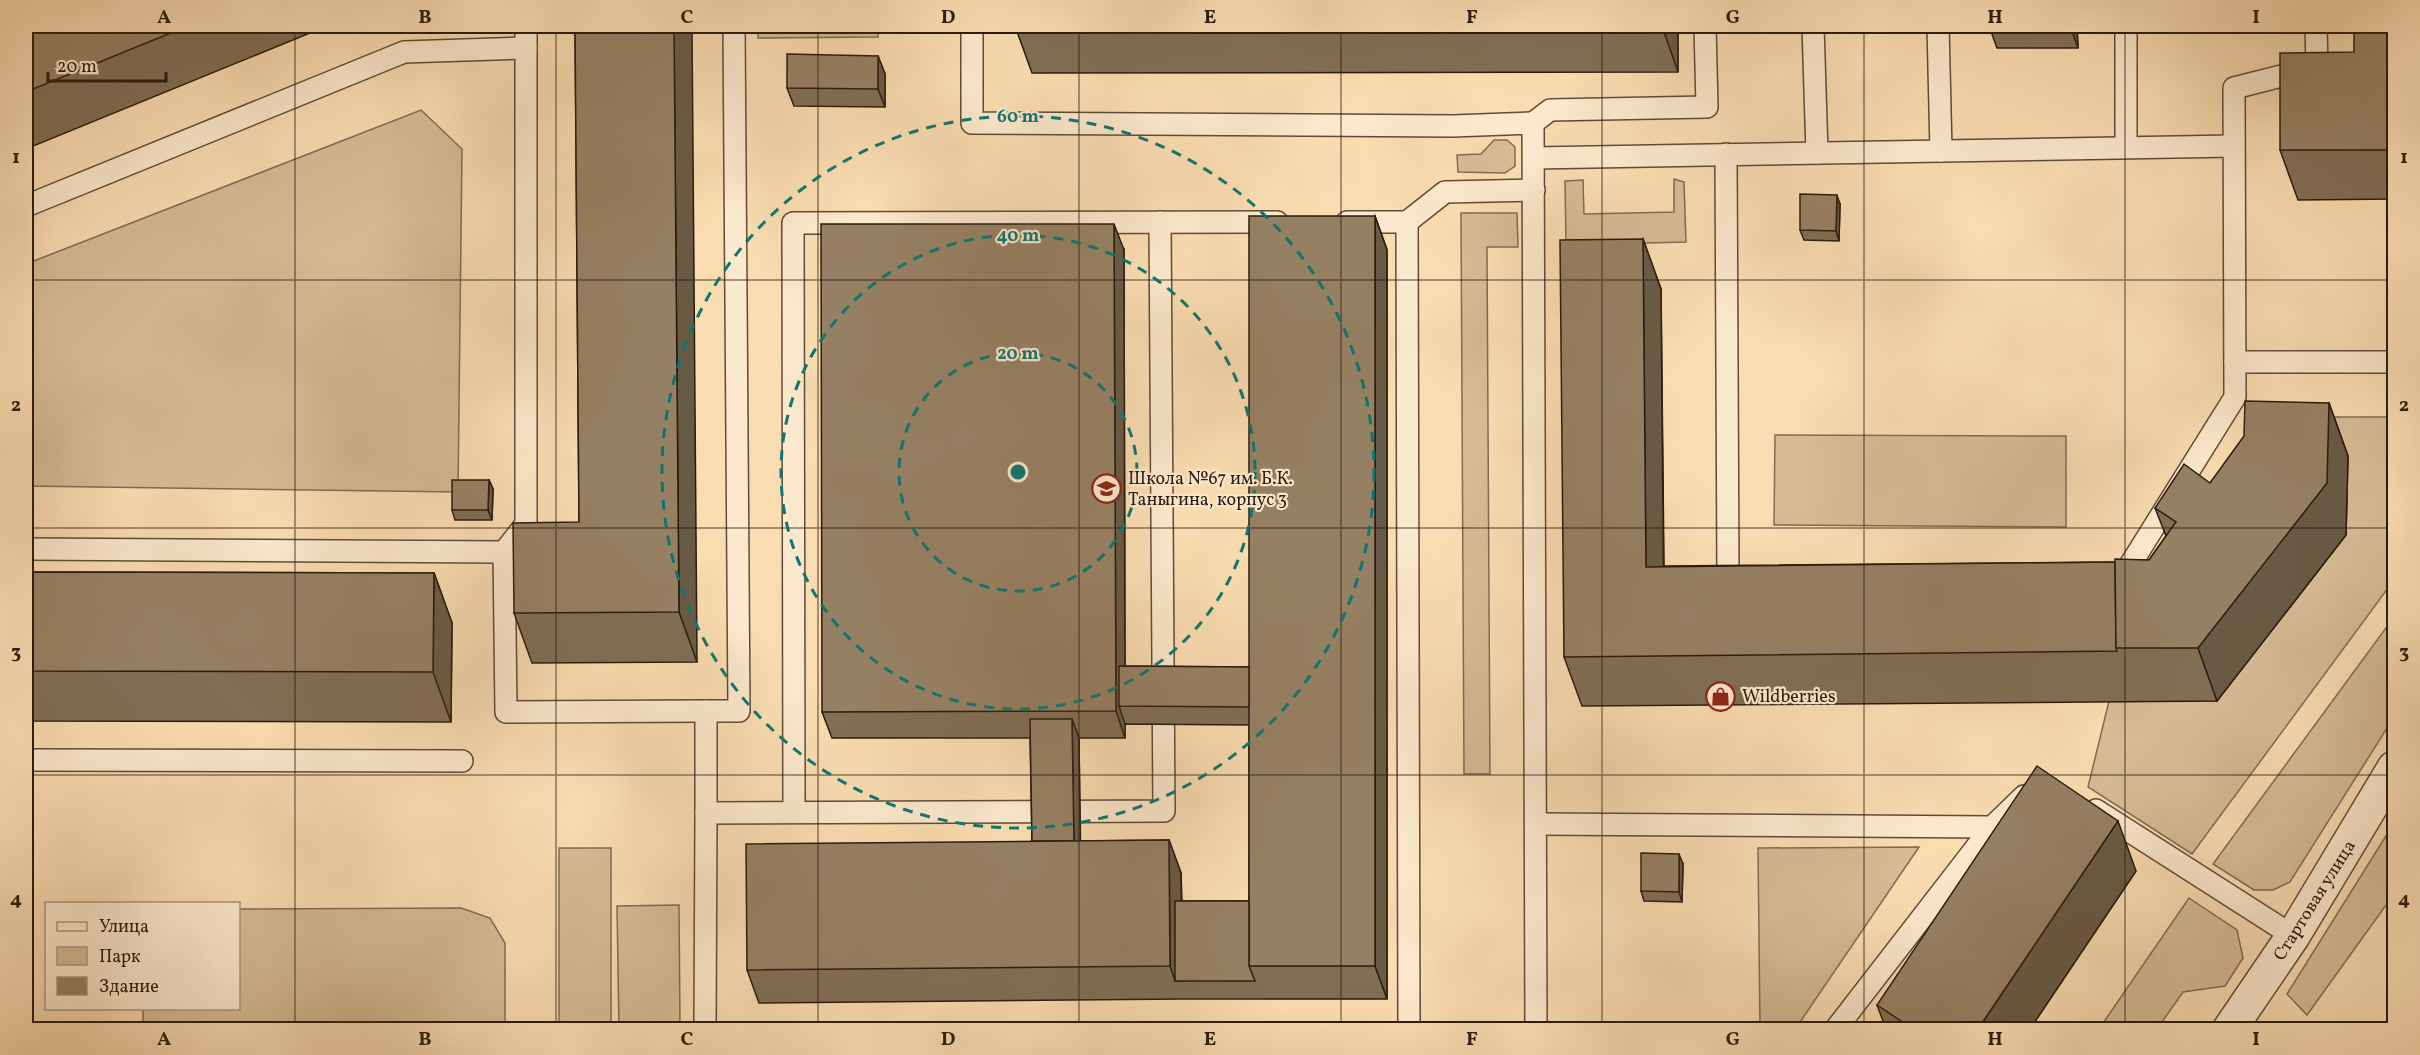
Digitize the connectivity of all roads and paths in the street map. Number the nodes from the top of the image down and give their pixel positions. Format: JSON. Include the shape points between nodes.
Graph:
{"nodes":[{"id":1,"x":526,"y":26,"type":"edge"},
{"id":2,"x":734,"y":26,"type":"edge"},
{"id":3,"x":972,"y":26,"type":"edge"},
{"id":4,"x":1706,"y":26,"type":"edge"},
{"id":5,"x":1814,"y":26,"type":"edge"},
{"id":6,"x":1938,"y":26,"type":"edge"},
{"id":7,"x":2126,"y":26,"type":"edge"},
{"id":8,"x":2316,"y":26,"type":"edge"},
{"id":9,"x":526,"y":48,"type":"junction"},
{"id":10,"x":1533,"y":123,"type":"junction"},
{"id":11,"x":2233,"y":146,"type":"junction"},
{"id":12,"x":2126,"y":147,"type":"junction"},
{"id":13,"x":1941,"y":151,"type":"junction"},
{"id":14,"x":1817,"y":153,"type":"junction"},
{"id":15,"x":1726,"y":154,"type":"junction"},
{"id":16,"x":1534,"y":158,"type":"junction"},
{"id":17,"x":1534,"y":190,"type":"junction"},
{"id":18,"x":26,"y":206,"type":"edge"},
{"id":19,"x":1160,"y":222,"type":"junction"},
{"id":20,"x":1301,"y":222,"type":"edge"},
{"id":21,"x":1325,"y":222,"type":"edge"},
{"id":22,"x":1407,"y":222,"type":"junction"},
{"id":23,"x":2235,"y":362,"type":"junction"},
{"id":24,"x":2394,"y":362,"type":"edge"},
{"id":25,"x":26,"y":549,"type":"edge"},
{"id":26,"x":504,"y":552,"type":"junction"},
{"id":27,"x":1764,"y":578,"type":"edge"},
{"id":28,"x":2098,"y":578,"type":"edge"},
{"id":29,"x":706,"y":711,"type":"junction"},
{"id":30,"x":26,"y":760,"type":"edge"},
{"id":31,"x":462,"y":761,"type":"dead end"},
{"id":32,"x":2394,"y":768,"type":"edge"},
{"id":33,"x":2041,"y":791,"type":"edge"},
{"id":34,"x":2083,"y":801,"type":"edge"},
{"id":35,"x":794,"y":812,"type":"junction"},
{"id":36,"x":706,"y":813,"type":"junction"},
{"id":37,"x":1536,"y":824,"type":"junction"},
{"id":38,"x":1992,"y":827,"type":"junction"},
{"id":39,"x":2293,"y":936,"type":"junction"},
{"id":40,"x":705,"y":1029,"type":"edge"},
{"id":41,"x":1409,"y":1029,"type":"edge"},
{"id":42,"x":1536,"y":1029,"type":"edge"},
{"id":43,"x":1835,"y":1029,"type":"edge"},
{"id":44,"x":2229,"y":1029,"type":"edge"}],
"edges":[{"from":1,"to":9,"type":"lane"},
{"from":2,"to":29,"type":"lane","via":[[739,711]]},
{"from":3,"to":10,"type":"lane","via":[[972,123]]},
{"from":4,"to":10,"type":"lane","via":[[1707,107],[1550,110]]},
{"from":5,"to":14,"type":"lane"},
{"from":6,"to":13,"type":"lane"},
{"from":7,"to":12,"type":"lane"},
{"from":8,"to":11,"type":"lane","via":[[2317,67],[2234,88]]},
{"from":9,"to":18,"type":"lane","via":[[404,52]]},
{"from":9,"to":26,"type":"lane","via":[[526,524]]},
{"from":10,"to":16,"type":"lane"},
{"from":11,"to":12,"type":"lane"},
{"from":11,"to":23,"type":"lane"},
{"from":12,"to":13,"type":"lane"},
{"from":13,"to":14,"type":"lane"},
{"from":14,"to":15,"type":"lane"},
{"from":15,"to":16,"type":"lane"},
{"from":15,"to":27,"type":"lane","via":[[1728,578]]},
{"from":16,"to":17,"type":"lane"},
{"from":17,"to":22,"type":"lane","via":[[1445,192]]},
{"from":17,"to":37,"type":"lane"},
{"from":19,"to":20,"type":"lane"},
{"from":19,"to":35,"type":"lane","via":[[793,223]]},
{"from":19,"to":35,"type":"lane","via":[[1164,811]]},
{"from":21,"to":22,"type":"lane"},
{"from":22,"to":41,"type":"lane"},
{"from":23,"to":24,"type":"lane"},
{"from":23,"to":28,"type":"lane","via":[[2235,397],[2122,578]]},
{"from":25,"to":26,"type":"lane"},
{"from":26,"to":29,"type":"lane","via":[[506,712]]},
{"from":29,"to":36,"type":"lane"},
{"from":30,"to":31,"type":"lane"},
{"from":32,"to":39,"type":"street","name":"Стартовая улица"},
{"from":33,"to":38,"type":"lane","via":[[2031,790]]},
{"from":34,"to":39,"type":"lane"},
{"from":35,"to":36,"type":"lane"},
{"from":36,"to":40,"type":"lane"},
{"from":37,"to":38,"type":"lane"},
{"from":37,"to":42,"type":"lane"},
{"from":38,"to":43,"type":"lane"},
{"from":39,"to":44,"type":"street","name":"Стартовая улица"}]}
